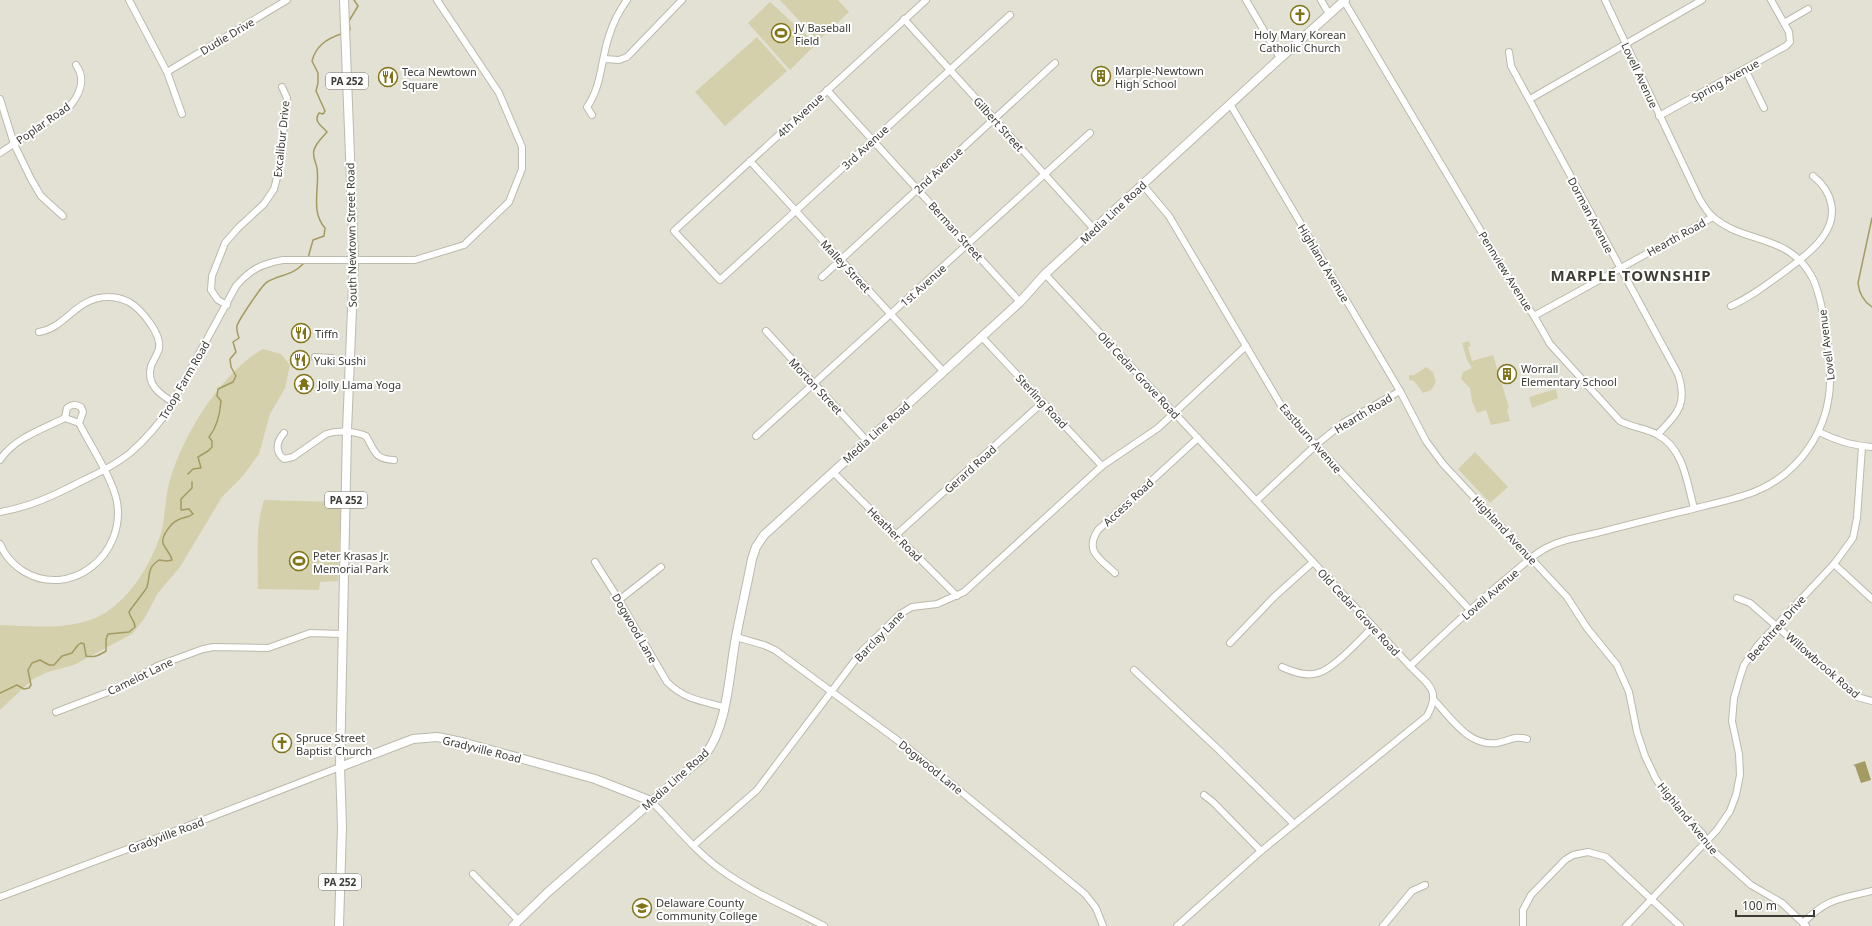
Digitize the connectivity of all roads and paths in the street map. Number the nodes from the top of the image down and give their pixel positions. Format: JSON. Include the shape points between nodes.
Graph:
{"nodes":[{"id":1,"x":128,"y":0,"type":"edge"},
{"id":2,"x":287,"y":0,"type":"edge"},
{"id":3,"x":344,"y":0,"type":"edge"},
{"id":4,"x":437,"y":0,"type":"edge"},
{"id":5,"x":627,"y":0,"type":"edge"},
{"id":6,"x":682,"y":0,"type":"edge"},
{"id":7,"x":926,"y":0,"type":"edge"},
{"id":8,"x":1246,"y":0,"type":"edge"},
{"id":9,"x":1321,"y":0,"type":"edge"},
{"id":10,"x":1605,"y":0,"type":"edge"},
{"id":11,"x":1702,"y":0,"type":"edge"},
{"id":12,"x":1771,"y":0,"type":"edge"},
{"id":13,"x":1345,"y":1,"type":"edge"},
{"id":14,"x":1808,"y":9,"type":"dead end"},
{"id":15,"x":1330,"y":14,"type":"junction"},
{"id":16,"x":1010,"y":15,"type":"dead end"},
{"id":17,"x":904,"y":19,"type":"junction"},
{"id":18,"x":1784,"y":23,"type":"junction"},
{"id":19,"x":1625,"y":43,"type":"junction"},
{"id":20,"x":1509,"y":52,"type":"dead end"},
{"id":21,"x":1280,"y":58,"type":"junction"},
{"id":22,"x":604,"y":59,"type":"junction"},
{"id":23,"x":1055,"y":63,"type":"dead end"},
{"id":24,"x":76,"y":65,"type":"dead end"},
{"id":25,"x":950,"y":69,"type":"junction"},
{"id":26,"x":1745,"y":69,"type":"junction"},
{"id":27,"x":168,"y":72,"type":"junction"},
{"id":28,"x":282,"y":87,"type":"dead end"},
{"id":29,"x":827,"y":90,"type":"junction"},
{"id":30,"x":0,"y":99,"type":"edge"},
{"id":31,"x":1530,"y":99,"type":"junction"},
{"id":32,"x":1230,"y":104,"type":"junction"},
{"id":33,"x":1764,"y":108,"type":"dead end"},
{"id":34,"x":182,"y":114,"type":"dead end"},
{"id":35,"x":592,"y":115,"type":"dead end"},
{"id":36,"x":1659,"y":116,"type":"junction"},
{"id":37,"x":994,"y":118,"type":"junction"},
{"id":38,"x":1090,"y":133,"type":"dead end"},
{"id":39,"x":872,"y":140,"type":"junction"},
{"id":40,"x":14,"y":144,"type":"junction"},
{"id":41,"x":0,"y":153,"type":"edge"},
{"id":42,"x":750,"y":161,"type":"junction"},
{"id":43,"x":1045,"y":175,"type":"junction"},
{"id":44,"x":1813,"y":176,"type":"dead end"},
{"id":45,"x":1142,"y":184,"type":"junction"},
{"id":46,"x":918,"y":189,"type":"junction"},
{"id":47,"x":795,"y":211,"type":"junction"},
{"id":48,"x":63,"y":216,"type":"dead end"},
{"id":49,"x":1713,"y":217,"type":"junction"},
{"id":50,"x":1094,"y":229,"type":"junction"},
{"id":51,"x":968,"y":245,"type":"junction"},
{"id":52,"x":354,"y":260,"type":"junction"},
{"id":53,"x":840,"y":260,"type":"junction"},
{"id":54,"x":1800,"y":260,"type":"junction"},
{"id":55,"x":1620,"y":268,"type":"junction"},
{"id":56,"x":1045,"y":274,"type":"junction"},
{"id":57,"x":822,"y":277,"type":"dead end"},
{"id":58,"x":720,"y":280,"type":"joint"},
{"id":59,"x":1020,"y":302,"type":"junction"},
{"id":60,"x":227,"y":305,"type":"junction"},
{"id":61,"x":1731,"y":306,"type":"dead end"},
{"id":62,"x":891,"y":314,"type":"junction"},
{"id":63,"x":1534,"y":316,"type":"junction"},
{"id":64,"x":39,"y":332,"type":"dead end"},
{"id":65,"x":766,"y":332,"type":"dead end"},
{"id":66,"x":981,"y":336,"type":"junction"},
{"id":67,"x":1246,"y":346,"type":"junction"},
{"id":68,"x":316,"y":357,"type":"dead end"},
{"id":69,"x":332,"y":358,"type":"dead end"},
{"id":70,"x":943,"y":371,"type":"junction"},
{"id":71,"x":813,"y":384,"type":"junction"},
{"id":72,"x":1400,"y":391,"type":"junction"},
{"id":73,"x":173,"y":402,"type":"junction"},
{"id":74,"x":1043,"y":402,"type":"junction"},
{"id":75,"x":1174,"y":413,"type":"junction"},
{"id":76,"x":65,"y":418,"type":"junction"},
{"id":77,"x":79,"y":423,"type":"junction"},
{"id":78,"x":348,"y":431,"type":"junction"},
{"id":79,"x":1819,"y":432,"type":"junction"},
{"id":80,"x":284,"y":433,"type":"dead end"},
{"id":81,"x":1658,"y":434,"type":"junction"},
{"id":82,"x":756,"y":436,"type":"dead end"},
{"id":83,"x":1198,"y":438,"type":"junction"},
{"id":84,"x":867,"y":441,"type":"junction"},
{"id":85,"x":1316,"y":445,"type":"junction"},
{"id":86,"x":1862,"y":447,"type":"junction"},
{"id":87,"x":1872,"y":447,"type":"edge"},
{"id":88,"x":0,"y":460,"type":"edge"},
{"id":89,"x":394,"y":460,"type":"dead end"},
{"id":90,"x":1102,"y":466,"type":"junction"},
{"id":91,"x":104,"y":470,"type":"junction"},
{"id":92,"x":833,"y":472,"type":"junction"},
{"id":93,"x":1256,"y":502,"type":"junction"},
{"id":94,"x":1694,"y":508,"type":"junction"},
{"id":95,"x":0,"y":512,"type":"edge"},
{"id":96,"x":896,"y":535,"type":"junction"},
{"id":97,"x":0,"y":544,"type":"edge"},
{"id":98,"x":1531,"y":559,"type":"junction"},
{"id":99,"x":595,"y":562,"type":"dead end"},
{"id":100,"x":1313,"y":562,"type":"junction"},
{"id":101,"x":1834,"y":564,"type":"junction"},
{"id":102,"x":661,"y":567,"type":"dead end"},
{"id":103,"x":1114,"y":573,"type":"dead end"},
{"id":104,"x":957,"y":596,"type":"junction"},
{"id":105,"x":1737,"y":598,"type":"dead end"},
{"id":106,"x":1872,"y":599,"type":"edge"},
{"id":107,"x":619,"y":600,"type":"junction"},
{"id":108,"x":1470,"y":610,"type":"junction"},
{"id":109,"x":1777,"y":625,"type":"junction"},
{"id":110,"x":1373,"y":627,"type":"junction"},
{"id":111,"x":344,"y":634,"type":"junction"},
{"id":112,"x":736,"y":637,"type":"junction"},
{"id":113,"x":1230,"y":643,"type":"dead end"},
{"id":114,"x":1410,"y":666,"type":"junction"},
{"id":115,"x":1282,"y":667,"type":"dead end"},
{"id":116,"x":1134,"y":670,"type":"dead end"},
{"id":117,"x":832,"y":691,"type":"junction"},
{"id":118,"x":1434,"y":700,"type":"junction"},
{"id":119,"x":1872,"y":701,"type":"edge"},
{"id":120,"x":724,"y":707,"type":"junction"},
{"id":121,"x":56,"y":712,"type":"dead end"},
{"id":122,"x":1527,"y":739,"type":"dead end"},
{"id":123,"x":340,"y":767,"type":"junction"},
{"id":124,"x":1204,"y":795,"type":"dead end"},
{"id":125,"x":651,"y":800,"type":"junction"},
{"id":126,"x":1294,"y":824,"type":"junction"},
{"id":127,"x":1706,"y":841,"type":"junction"},
{"id":128,"x":694,"y":845,"type":"junction"},
{"id":129,"x":1262,"y":851,"type":"junction"},
{"id":130,"x":473,"y":874,"type":"dead end"},
{"id":131,"x":1426,"y":885,"type":"dead end"},
{"id":132,"x":1872,"y":891,"type":"edge"},
{"id":133,"x":0,"y":896,"type":"edge"},
{"id":134,"x":1652,"y":899,"type":"junction"},
{"id":135,"x":516,"y":923,"type":"edge"},
{"id":136,"x":1804,"y":924,"type":"edge"},
{"id":137,"x":339,"y":926,"type":"edge"},
{"id":138,"x":824,"y":926,"type":"edge"},
{"id":139,"x":1103,"y":926,"type":"edge"},
{"id":140,"x":1177,"y":926,"type":"edge"},
{"id":141,"x":1383,"y":926,"type":"edge"},
{"id":142,"x":1523,"y":926,"type":"edge"},
{"id":143,"x":1626,"y":926,"type":"edge"},
{"id":144,"x":1680,"y":926,"type":"edge"}],
"edges":[{"from":1,"to":27,"type":"street"},
{"from":2,"to":27,"type":"street","name":"Dudie Drive"},
{"from":3,"to":52,"type":"main road","name":"South Newtown Street Road","number":"PA 252"},
{"from":4,"to":52,"type":"street","name":"Troop Farm Road","via":[[499,93],[522,147],[522,170],[509,202],[464,245],[415,260]]},
{"from":5,"to":22,"type":"street","via":[[609,37]]},
{"from":6,"to":22,"type":"street","via":[[627,57],[619,60]]},
{"from":7,"to":17,"type":"street","name":"4th Avenue"},
{"from":8,"to":21,"type":"street"},
{"from":9,"to":15,"type":"street"},
{"from":10,"to":19,"type":"street","name":"Lovell Avenue"},
{"from":11,"to":19,"type":"street"},
{"from":12,"to":18,"type":"street"},
{"from":13,"to":15,"type":"main road","name":"Media Line Road"},
{"from":13,"to":63,"type":"street","name":"Pennview Avenue","via":[[1516,290]]},
{"from":14,"to":18,"type":"street"},
{"from":15,"to":21,"type":"main road","name":"Media Line Road"},
{"from":16,"to":25,"type":"street","name":"3rd Avenue"},
{"from":17,"to":25,"type":"street","name":"Gilbert Street"},
{"from":17,"to":29,"type":"street","name":"4th Avenue"},
{"from":18,"to":26,"type":"street","name":"Spring Avenue","via":[[1790,42]]},
{"from":19,"to":31,"type":"street"},
{"from":19,"to":36,"type":"street","name":"Lovell Avenue"},
{"from":20,"to":31,"type":"street","name":"Dorman Avenue","via":[[1511,66]]},
{"from":21,"to":32,"type":"main road","name":"Media Line Road"},
{"from":22,"to":35,"type":"street","via":[[598,86],[587,107]]},
{"from":23,"to":37,"type":"street","name":"2nd Avenue"},
{"from":24,"to":40,"type":"street","name":"Poplar Road","via":[[81,72],[81,88],[77,98],[70,106]]},
{"from":25,"to":37,"type":"street","name":"Gilbert Street"},
{"from":25,"to":39,"type":"street","name":"3rd Avenue"},
{"from":26,"to":33,"type":"street"},
{"from":26,"to":36,"type":"street","name":"Spring Avenue"},
{"from":27,"to":34,"type":"street"},
{"from":28,"to":60,"type":"street","name":"Excalibur Drive","via":[[287,98],[279,170],[274,189],[264,204],[225,243],[212,276],[211,290],[218,300]]},
{"from":29,"to":39,"type":"street","name":"Berman Street"},
{"from":29,"to":42,"type":"street","name":"4th Avenue"},
{"from":30,"to":40,"type":"street"},
{"from":31,"to":55,"type":"street","name":"Dorman Avenue"},
{"from":32,"to":45,"type":"main road","name":"Media Line Road"},
{"from":32,"to":72,"type":"street","name":"Highland Avenue"},
{"from":36,"to":49,"type":"street","name":"Lovell Avenue","via":[[1699,198]]},
{"from":37,"to":43,"type":"street","name":"Gilbert Street"},
{"from":37,"to":46,"type":"street","name":"2nd Avenue"},
{"from":38,"to":43,"type":"street","name":"1st Avenue"},
{"from":39,"to":46,"type":"street","name":"Berman Street"},
{"from":39,"to":47,"type":"street","name":"3rd Avenue"},
{"from":40,"to":41,"type":"street","name":"Poplar Road"},
{"from":40,"to":48,"type":"street","via":[[41,196]]},
{"from":42,"to":47,"type":"street","name":"Malley Street"},
{"from":42,"to":58,"type":"street","name":"4th Avenue","via":[[674,231]]},
{"from":43,"to":50,"type":"street","name":"Gilbert Street"},
{"from":43,"to":51,"type":"street","name":"1st Avenue"},
{"from":44,"to":54,"type":"street","via":[[1829,193],[1832,203],[1830,221],[1823,238]]},
{"from":45,"to":50,"type":"main road","name":"Media Line Road"},
{"from":45,"to":67,"type":"street","name":"Eastburn Avenue","via":[[1169,216]]},
{"from":46,"to":51,"type":"street","name":"Berman Street"},
{"from":46,"to":53,"type":"street","name":"2nd Avenue"},
{"from":47,"to":53,"type":"street","name":"Malley Street"},
{"from":47,"to":58,"type":"street","name":"3rd Avenue"},
{"from":49,"to":54,"type":"street","name":"Lovell Avenue","via":[[1737,230],[1775,244]]},
{"from":49,"to":55,"type":"street","name":"Hearth Road"},
{"from":50,"to":56,"type":"main road","name":"Media Line Road"},
{"from":51,"to":59,"type":"street","name":"Berman Street"},
{"from":51,"to":62,"type":"street","name":"1st Avenue"},
{"from":52,"to":60,"type":"street","name":"Troop Farm Road","via":[[283,260],[265,263],[244,277],[236,286]]},
{"from":52,"to":78,"type":"main road","name":"South Newtown Street Road","number":"PA 252"},
{"from":53,"to":57,"type":"street","name":"2nd Avenue"},
{"from":53,"to":62,"type":"street","name":"Malley Street"},
{"from":54,"to":61,"type":"street","via":[[1758,292]]},
{"from":54,"to":79,"type":"street","name":"Lovell Avenue","via":[[1817,288],[1830,363],[1828,403]]},
{"from":55,"to":63,"type":"street","name":"Hearth Road"},
{"from":55,"to":81,"type":"street","name":"Dorman Avenue","via":[[1678,374],[1682,387],[1678,413]]},
{"from":56,"to":59,"type":"main road","name":"Media Line Road"},
{"from":56,"to":75,"type":"street","name":"Old Cedar Grove Road"},
{"from":59,"to":66,"type":"main road","name":"Media Line Road"},
{"from":60,"to":73,"type":"street","name":"Troop Farm Road"},
{"from":62,"to":70,"type":"street","name":"Malley Street"},
{"from":62,"to":71,"type":"street","name":"1st Avenue"},
{"from":63,"to":81,"type":"street","name":"Pennview Avenue","via":[[1550,344],[1620,421],[1631,427]]},
{"from":64,"to":73,"type":"street","via":[[49,331],[86,301],[101,297],[127,301],[139,309],[156,334],[159,349],[151,368],[152,385],[156,391]]},
{"from":65,"to":71,"type":"street","name":"Morton Street"},
{"from":66,"to":70,"type":"main road","name":"Media Line Road"},
{"from":66,"to":74,"type":"street","name":"Sterling Road"},
{"from":67,"to":75,"type":"street","name":"Barclay Lane"},
{"from":67,"to":85,"type":"street","name":"Eastburn Avenue","via":[[1285,412]]},
{"from":68,"to":69,"type":"street"},
{"from":70,"to":84,"type":"main road","name":"Media Line Road"},
{"from":71,"to":82,"type":"street","name":"1st Avenue"},
{"from":71,"to":84,"type":"street","name":"Morton Street"},
{"from":72,"to":85,"type":"street","name":"Hearth Road","via":[[1343,423]]},
{"from":72,"to":98,"type":"street","name":"Highland Avenue","via":[[1426,441],[1443,464]]},
{"from":73,"to":91,"type":"street","name":"Troop Farm Road","via":[[162,419],[130,453]]},
{"from":74,"to":90,"type":"street","name":"Sterling Road"},
{"from":74,"to":96,"type":"street","name":"Gerard Road"},
{"from":75,"to":83,"type":"street","name":"Old Cedar Grove Road"},
{"from":75,"to":90,"type":"street","name":"Barclay Lane","via":[[1148,436]]},
{"from":76,"to":77,"type":"street"},
{"from":76,"to":77,"type":"street","via":[[67,408],[76,404],[83,412]]},
{"from":76,"to":88,"type":"street","via":[[16,443]]},
{"from":77,"to":91,"type":"street"},
{"from":78,"to":80,"type":"street","via":[[326,434],[293,457],[284,459],[280,456],[277,446]]},
{"from":78,"to":89,"type":"street","via":[[366,436],[379,458]]},
{"from":78,"to":111,"type":"main road","name":"South Newtown Street Road","number":"PA 252"},
{"from":79,"to":86,"type":"street"},
{"from":79,"to":94,"type":"street","name":"Lovell Avenue","via":[[1800,460],[1766,486],[1746,495]]},
{"from":81,"to":94,"type":"street","name":"Pennview Avenue","via":[[1672,447],[1680,460]]},
{"from":83,"to":93,"type":"street","name":"Old Cedar Grove Road"},
{"from":83,"to":103,"type":"street","name":"Access Road","via":[[1094,536],[1094,554]]},
{"from":84,"to":92,"type":"main road","name":"Media Line Road"},
{"from":85,"to":93,"type":"street","name":"Hearth Road"},
{"from":85,"to":108,"type":"street","name":"Eastburn Avenue"},
{"from":86,"to":87,"type":"street"},
{"from":86,"to":101,"type":"street","name":"Beechtree Drive","via":[[1856,528],[1853,538]]},
{"from":90,"to":104,"type":"street","name":"Barclay Lane","via":[[978,580]]},
{"from":91,"to":95,"type":"street","name":"Troop Farm Road","via":[[47,499]]},
{"from":91,"to":97,"type":"street","via":[[117,503],[118,521],[107,551],[95,564],[80,574],[64,580],[48,581],[15,566]]},
{"from":92,"to":96,"type":"street","name":"Heather Road"},
{"from":92,"to":112,"type":"main road","name":"Media Line Road","via":[[759,541],[752,559]]},
{"from":93,"to":100,"type":"street","name":"Old Cedar Grove Road"},
{"from":94,"to":98,"type":"street","name":"Lovell Avenue","via":[[1555,544]]},
{"from":96,"to":104,"type":"street","name":"Heather Road"},
{"from":98,"to":108,"type":"street","name":"Lovell Avenue"},
{"from":98,"to":127,"type":"street","name":"Highland Avenue","via":[[1566,597],[1617,665],[1628,692],[1637,732],[1651,769],[1674,805],[1702,833]]},
{"from":99,"to":107,"type":"street","name":"Dogwood Lane"},
{"from":100,"to":110,"type":"street","name":"Old Cedar Grove Road"},
{"from":100,"to":113,"type":"street","via":[[1274,597]]},
{"from":101,"to":106,"type":"street"},
{"from":101,"to":109,"type":"street","name":"Beechtree Drive"},
{"from":102,"to":107,"type":"street"},
{"from":104,"to":117,"type":"street","name":"Barclay Lane","via":[[937,604],[905,610],[862,651]]},
{"from":105,"to":109,"type":"street","name":"Willowbrook Road","via":[[1750,603]]},
{"from":107,"to":120,"type":"street","name":"Dogwood Lane","via":[[667,682],[686,697]]},
{"from":108,"to":114,"type":"street","name":"Lovell Avenue"},
{"from":109,"to":119,"type":"street","name":"Willowbrook Road","via":[[1852,693],[1861,699]]},
{"from":109,"to":127,"type":"street","name":"Beechtree Drive","via":[[1750,656],[1737,685],[1732,721],[1740,764],[1739,786],[1726,818]]},
{"from":110,"to":114,"type":"street","name":"Old Cedar Grove Road"},
{"from":110,"to":115,"type":"street","via":[[1334,664],[1320,673],[1302,674]]},
{"from":111,"to":121,"type":"street","name":"Camelot Lane","via":[[310,633],[268,648],[203,649],[157,666],[119,688]]},
{"from":111,"to":123,"type":"main road","name":"South Newtown Street Road","number":"PA 252"},
{"from":112,"to":117,"type":"street","name":"Dogwood Lane","via":[[775,650]]},
{"from":112,"to":120,"type":"main road","name":"Media Line Road"},
{"from":114,"to":118,"type":"street","name":"Old Cedar Grove Road","via":[[1431,688]]},
{"from":116,"to":126,"type":"street"},
{"from":117,"to":128,"type":"street","name":"Barclay Lane","via":[[757,790]]},
{"from":117,"to":139,"type":"street","name":"Dogwood Lane","via":[[908,748],[1085,894],[1096,908]]},
{"from":118,"to":122,"type":"street","name":"Old Cedar Grove Road","via":[[1470,738],[1492,743],[1514,737]]},
{"from":118,"to":126,"type":"street","via":[[1427,716]]},
{"from":120,"to":125,"type":"main road","name":"Media Line Road","via":[[712,746],[705,755]]},
{"from":123,"to":125,"type":"main road","name":"Gradyville Road","via":[[413,739],[437,737],[595,779]]},
{"from":123,"to":133,"type":"street","name":"Gradyville Road"},
{"from":123,"to":137,"type":"main road","name":"South Newtown Street Road","number":"PA 252","via":[[342,826]]},
{"from":124,"to":129,"type":"street"},
{"from":125,"to":128,"type":"street","name":"Gradyville Road"},
{"from":125,"to":135,"type":"main road","name":"Media Line Road"},
{"from":126,"to":129,"type":"street"},
{"from":127,"to":134,"type":"street","name":"Beechtree Drive"},
{"from":127,"to":136,"type":"street","name":"Highland Avenue","via":[[1712,850],[1751,885],[1775,897]]},
{"from":128,"to":138,"type":"street","name":"Gradyville Road","via":[[720,869],[738,881]]},
{"from":129,"to":140,"type":"street"},
{"from":130,"to":135,"type":"street"},
{"from":131,"to":141,"type":"street","via":[[1412,891]]},
{"from":132,"to":136,"type":"street","via":[[1820,906]]},
{"from":134,"to":142,"type":"street","via":[[1606,857],[1581,852],[1565,860],[1531,895],[1523,910]]},
{"from":134,"to":143,"type":"street","name":"Beechtree Drive"},
{"from":134,"to":144,"type":"street"}]}
